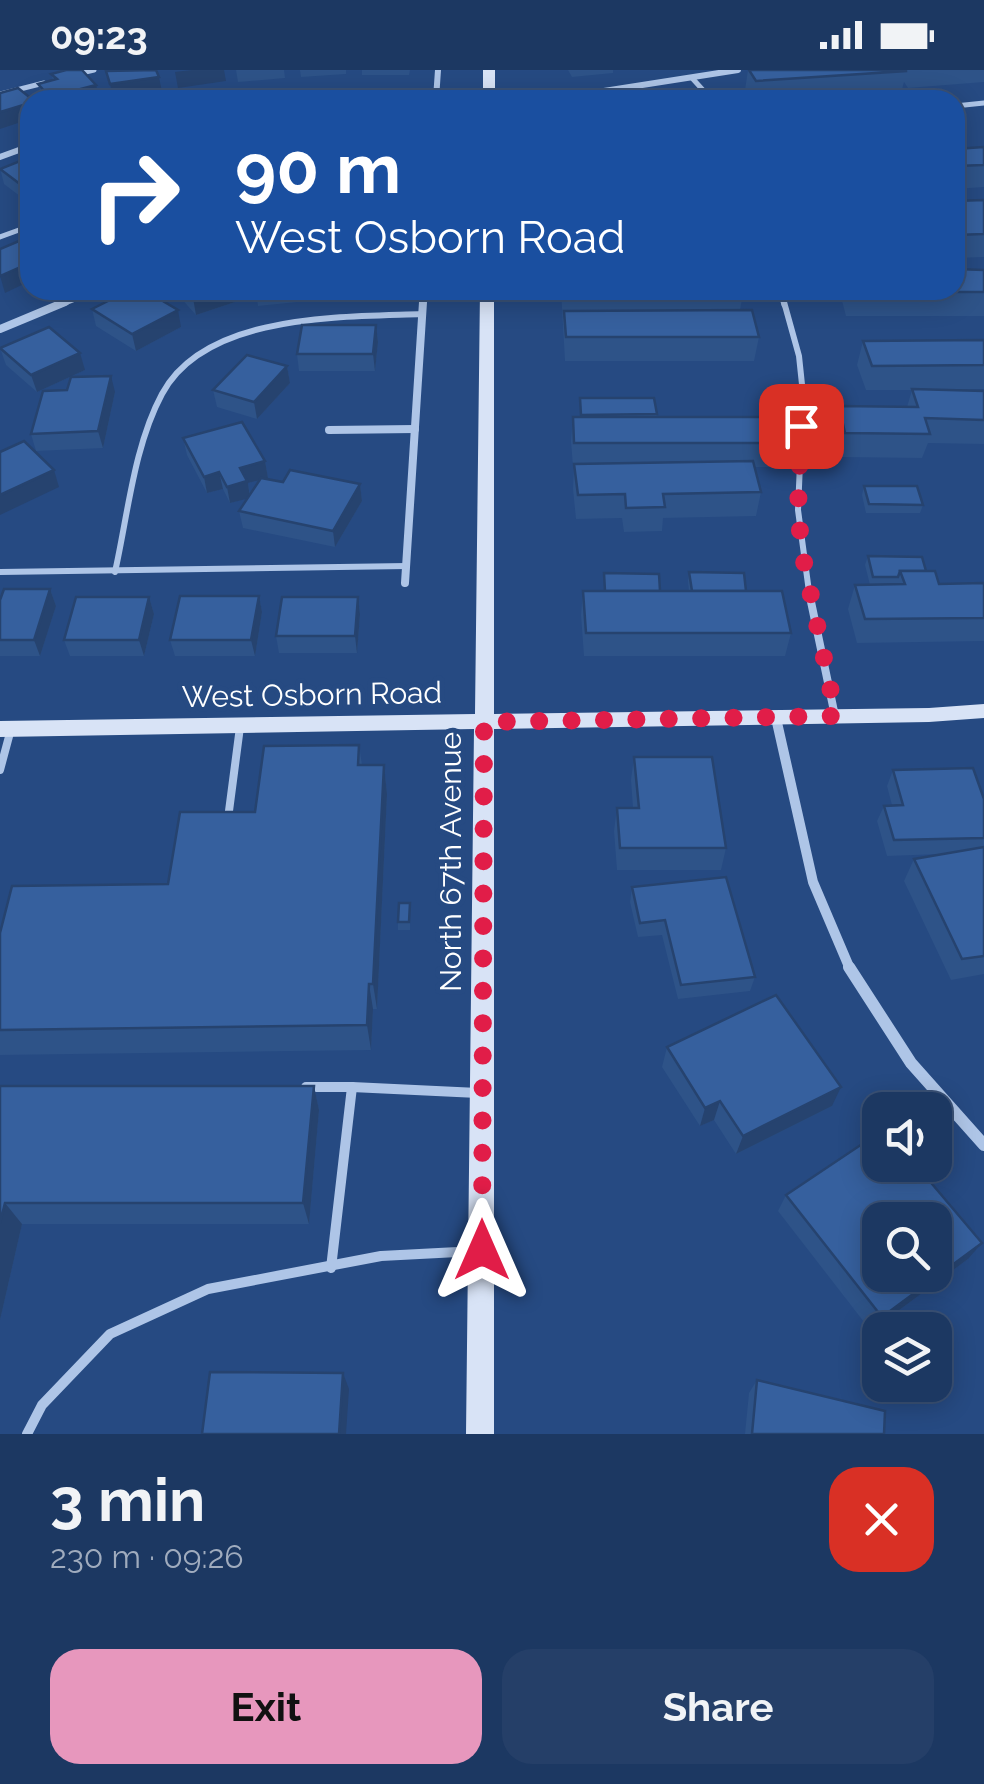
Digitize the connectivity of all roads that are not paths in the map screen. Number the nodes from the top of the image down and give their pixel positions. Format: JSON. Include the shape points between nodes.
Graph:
{"nodes":[{"id":1,"x":94,"y":70,"type":"edge"},
{"id":2,"x":688,"y":70,"type":"edge"},
{"id":3,"x":738,"y":70,"type":"edge"},
{"id":4,"x":74,"y":75,"type":"edge"},
{"id":5,"x":692,"y":78,"type":"junction"},
{"id":6,"x":56,"y":80,"type":"edge"},
{"id":7,"x":613,"y":90,"type":"edge"},
{"id":8,"x":703,"y":90,"type":"edge"},
{"id":9,"x":0,"y":94,"type":"edge"},
{"id":10,"x":71,"y":300,"type":"edge"},
{"id":11,"x":423,"y":300,"type":"edge"},
{"id":12,"x":487,"y":300,"type":"edge"},
{"id":13,"x":783,"y":300,"type":"edge"},
{"id":14,"x":422,"y":314,"type":"junction"},
{"id":15,"x":0,"y":329,"type":"edge"},
{"id":16,"x":415,"y":429,"type":"junction"},
{"id":17,"x":329,"y":430,"type":"dead end"},
{"id":18,"x":406,"y":566,"type":"junction"},
{"id":19,"x":0,"y":572,"type":"edge"},
{"id":20,"x":115,"y":572,"type":"junction"},
{"id":21,"x":406,"y":583,"type":"dead end"},
{"id":22,"x":984,"y":711,"type":"edge"},
{"id":23,"x":836,"y":716,"type":"junction"},
{"id":24,"x":776,"y":718,"type":"junction"},
{"id":25,"x":484,"y":722,"type":"junction"},
{"id":26,"x":240,"y":727,"type":"junction"},
{"id":27,"x":5,"y":729,"type":"edge"},
{"id":28,"x":0,"y":770,"type":"edge"},
{"id":29,"x":229,"y":811,"type":"edge"},
{"id":30,"x":352,"y":1087,"type":"junction"},
{"id":31,"x":293,"y":1088,"type":"edge"},
{"id":32,"x":483,"y":1093,"type":"junction"},
{"id":33,"x":984,"y":1145,"type":"edge"},
{"id":34,"x":482,"y":1250,"type":"junction"},
{"id":35,"x":331,"y":1268,"type":"junction"},
{"id":36,"x":27,"y":1434,"type":"edge"},
{"id":37,"x":480,"y":1434,"type":"edge"}],
"edges":[{"from":1,"to":4,"type":"lane"},
{"from":2,"to":5,"type":"street"},
{"from":3,"to":5,"type":"street"},
{"from":5,"to":7,"type":"street"},
{"from":5,"to":8,"type":"lane"},
{"from":6,"to":9,"type":"lane"},
{"from":10,"to":15,"type":"street"},
{"from":11,"to":14,"type":"street"},
{"from":12,"to":25,"type":"main road","name":"North 67th Avenue"},
{"from":13,"to":23,"type":"lane","via":[[803,394],[798,510],[804,570]]},
{"from":14,"to":16,"type":"street"},
{"from":14,"to":20,"type":"lane","via":[[269,325],[205,350],[163,389]]},
{"from":16,"to":17,"type":"street"},
{"from":16,"to":18,"type":"street"},
{"from":18,"to":20,"type":"lane"},
{"from":18,"to":21,"type":"street"},
{"from":19,"to":20,"type":"lane"},
{"from":22,"to":23,"type":"main road","name":"West Osborn Road"},
{"from":23,"to":24,"type":"main road","name":"West Osborn Road"},
{"from":24,"to":25,"type":"main road","name":"West Osborn Road"},
{"from":24,"to":33,"type":"street","via":[[816,888],[846,962],[875,1018]]},
{"from":25,"to":26,"type":"main road","name":"West Osborn Road"},
{"from":25,"to":32,"type":"main road","name":"North 67th Avenue"},
{"from":26,"to":27,"type":"main road","name":"West Osborn Road"},
{"from":26,"to":29,"type":"lane"},
{"from":27,"to":28,"type":"lane"},
{"from":30,"to":31,"type":"lane"},
{"from":30,"to":32,"type":"lane"},
{"from":30,"to":35,"type":"lane"},
{"from":32,"to":34,"type":"main road","name":"North 67th Avenue"},
{"from":34,"to":35,"type":"lane","via":[[381,1256]]},
{"from":34,"to":37,"type":"main road","name":"North 67th Avenue"},
{"from":35,"to":36,"type":"lane","via":[[208,1289],[110,1334],[42,1405]]}]}
